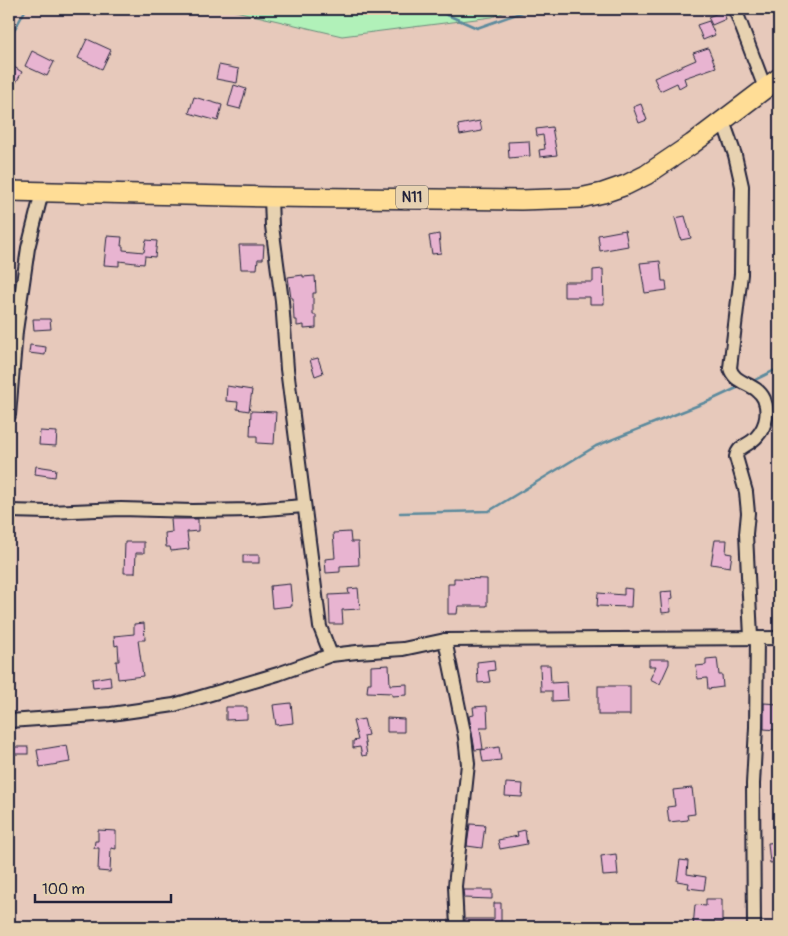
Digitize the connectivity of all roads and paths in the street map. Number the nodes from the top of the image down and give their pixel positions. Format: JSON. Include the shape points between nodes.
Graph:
{"nodes":[{"id":1,"x":735,"y":9,"type":"edge"},
{"id":2,"x":772,"y":83,"type":"edge"},
{"id":3,"x":722,"y":121,"type":"junction"},
{"id":4,"x":9,"y":190,"type":"edge"},
{"id":5,"x":42,"y":192,"type":"junction"},
{"id":6,"x":271,"y":197,"type":"junction"},
{"id":7,"x":9,"y":415,"type":"edge"},
{"id":8,"x":304,"y":506,"type":"junction"},
{"id":9,"x":9,"y":511,"type":"edge"},
{"id":10,"x":754,"y":637,"type":"junction"},
{"id":11,"x":779,"y":638,"type":"edge"},
{"id":12,"x":445,"y":640,"type":"junction"},
{"id":13,"x":331,"y":655,"type":"junction"},
{"id":14,"x":9,"y":721,"type":"edge"},
{"id":15,"x":457,"y":927,"type":"edge"},
{"id":16,"x":754,"y":927,"type":"edge"}],
"edges":[{"from":1,"to":2,"type":"street"},
{"from":2,"to":3,"type":"highway","number":"N11"},
{"from":3,"to":6,"type":"highway","number":"N11","via":[[646,175],[626,185],[580,198]]},
{"from":3,"to":10,"type":"street","via":[[742,186],[741,274],[730,368],[737,379],[753,386],[763,399],[768,417],[760,434],[742,446],[736,457],[746,492]]},
{"from":4,"to":5,"type":"highway","number":"N11"},
{"from":5,"to":6,"type":"highway","number":"N11"},
{"from":5,"to":7,"type":"street","via":[[28,248]]},
{"from":6,"to":8,"type":"street"},
{"from":8,"to":9,"type":"street","via":[[252,510]]},
{"from":8,"to":13,"type":"street","via":[[320,627]]},
{"from":10,"to":11,"type":"street"},
{"from":10,"to":12,"type":"street"},
{"from":10,"to":16,"type":"street"},
{"from":12,"to":13,"type":"street","via":[[403,649]]},
{"from":12,"to":15,"type":"street","via":[[468,764],[455,886]]},
{"from":13,"to":14,"type":"street","via":[[174,705],[111,714]]}]}
